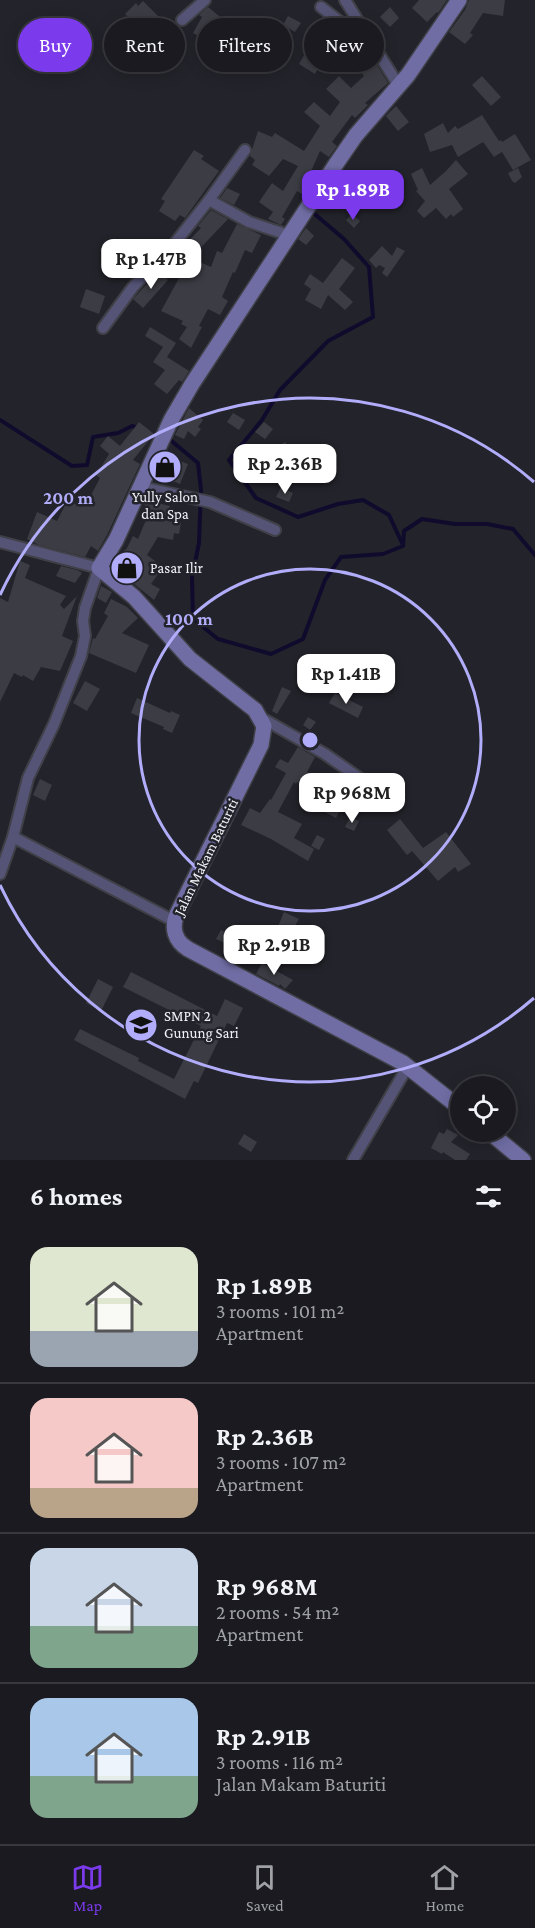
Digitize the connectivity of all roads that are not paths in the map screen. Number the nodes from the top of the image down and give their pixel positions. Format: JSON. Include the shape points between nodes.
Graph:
{"nodes":[{"id":1,"x":205,"y":0,"type":"edge"},
{"id":2,"x":345,"y":0,"type":"edge"},
{"id":3,"x":459,"y":0,"type":"edge"},
{"id":4,"x":321,"y":7,"type":"dead end"},
{"id":5,"x":184,"y":18,"type":"edge"},
{"id":6,"x":335,"y":18,"type":"edge"},
{"id":7,"x":357,"y":18,"type":"edge"},
{"id":8,"x":384,"y":64,"type":"edge"},
{"id":9,"x":399,"y":86,"type":"junction"},
{"id":10,"x":245,"y":150,"type":"dead end"},
{"id":11,"x":209,"y":200,"type":"junction"},
{"id":12,"x":288,"y":235,"type":"junction"},
{"id":13,"x":103,"y":328,"type":"dead end"},
{"id":14,"x":141,"y":487,"type":"junction"},
{"id":15,"x":275,"y":530,"type":"dead end"},
{"id":16,"x":0,"y":542,"type":"edge"},
{"id":17,"x":101,"y":563,"type":"junction"},
{"id":18,"x":260,"y":717,"type":"junction"},
{"id":19,"x":375,"y":789,"type":"dead end"},
{"id":20,"x":13,"y":837,"type":"junction"},
{"id":21,"x":0,"y":874,"type":"edge"},
{"id":22,"x":174,"y":921,"type":"junction"},
{"id":23,"x":408,"y":1066,"type":"junction"},
{"id":24,"x":450,"y":1100,"type":"edge"},
{"id":25,"x":501,"y":1142,"type":"edge"},
{"id":26,"x":353,"y":1160,"type":"edge"},
{"id":27,"x":523,"y":1160,"type":"edge"}],
"edges":[{"from":1,"to":5,"type":"street"},
{"from":2,"to":7,"type":"street"},
{"from":3,"to":9,"type":"street"},
{"from":4,"to":6,"type":"street"},
{"from":8,"to":9,"type":"street"},
{"from":9,"to":12,"type":"street","via":[[357,135]]},
{"from":10,"to":11,"type":"street"},
{"from":11,"to":12,"type":"street","via":[[249,222]]},
{"from":11,"to":13,"type":"street","via":[[133,287]]},
{"from":12,"to":14,"type":"street","via":[[192,384]]},
{"from":14,"to":15,"type":"street","via":[[210,502]]},
{"from":14,"to":17,"type":"street"},
{"from":16,"to":17,"type":"street"},
{"from":17,"to":18,"type":"street","via":[[190,659]]},
{"from":17,"to":20,"type":"street","via":[[85,608],[81,656],[28,778]]},
{"from":18,"to":19,"type":"street","via":[[325,754]]},
{"from":18,"to":22,"type":"street","name":"Jalan Makam Baturiti","via":[[263,740]]},
{"from":20,"to":21,"type":"street"},
{"from":20,"to":22,"type":"street"},
{"from":22,"to":23,"type":"street","name":"Jalan Makam Baturiti","via":[[176,936],[184,947]]},
{"from":23,"to":24,"type":"street","name":"Jalan Makam Baturiti"},
{"from":23,"to":26,"type":"street"},
{"from":25,"to":27,"type":"street"}]}
